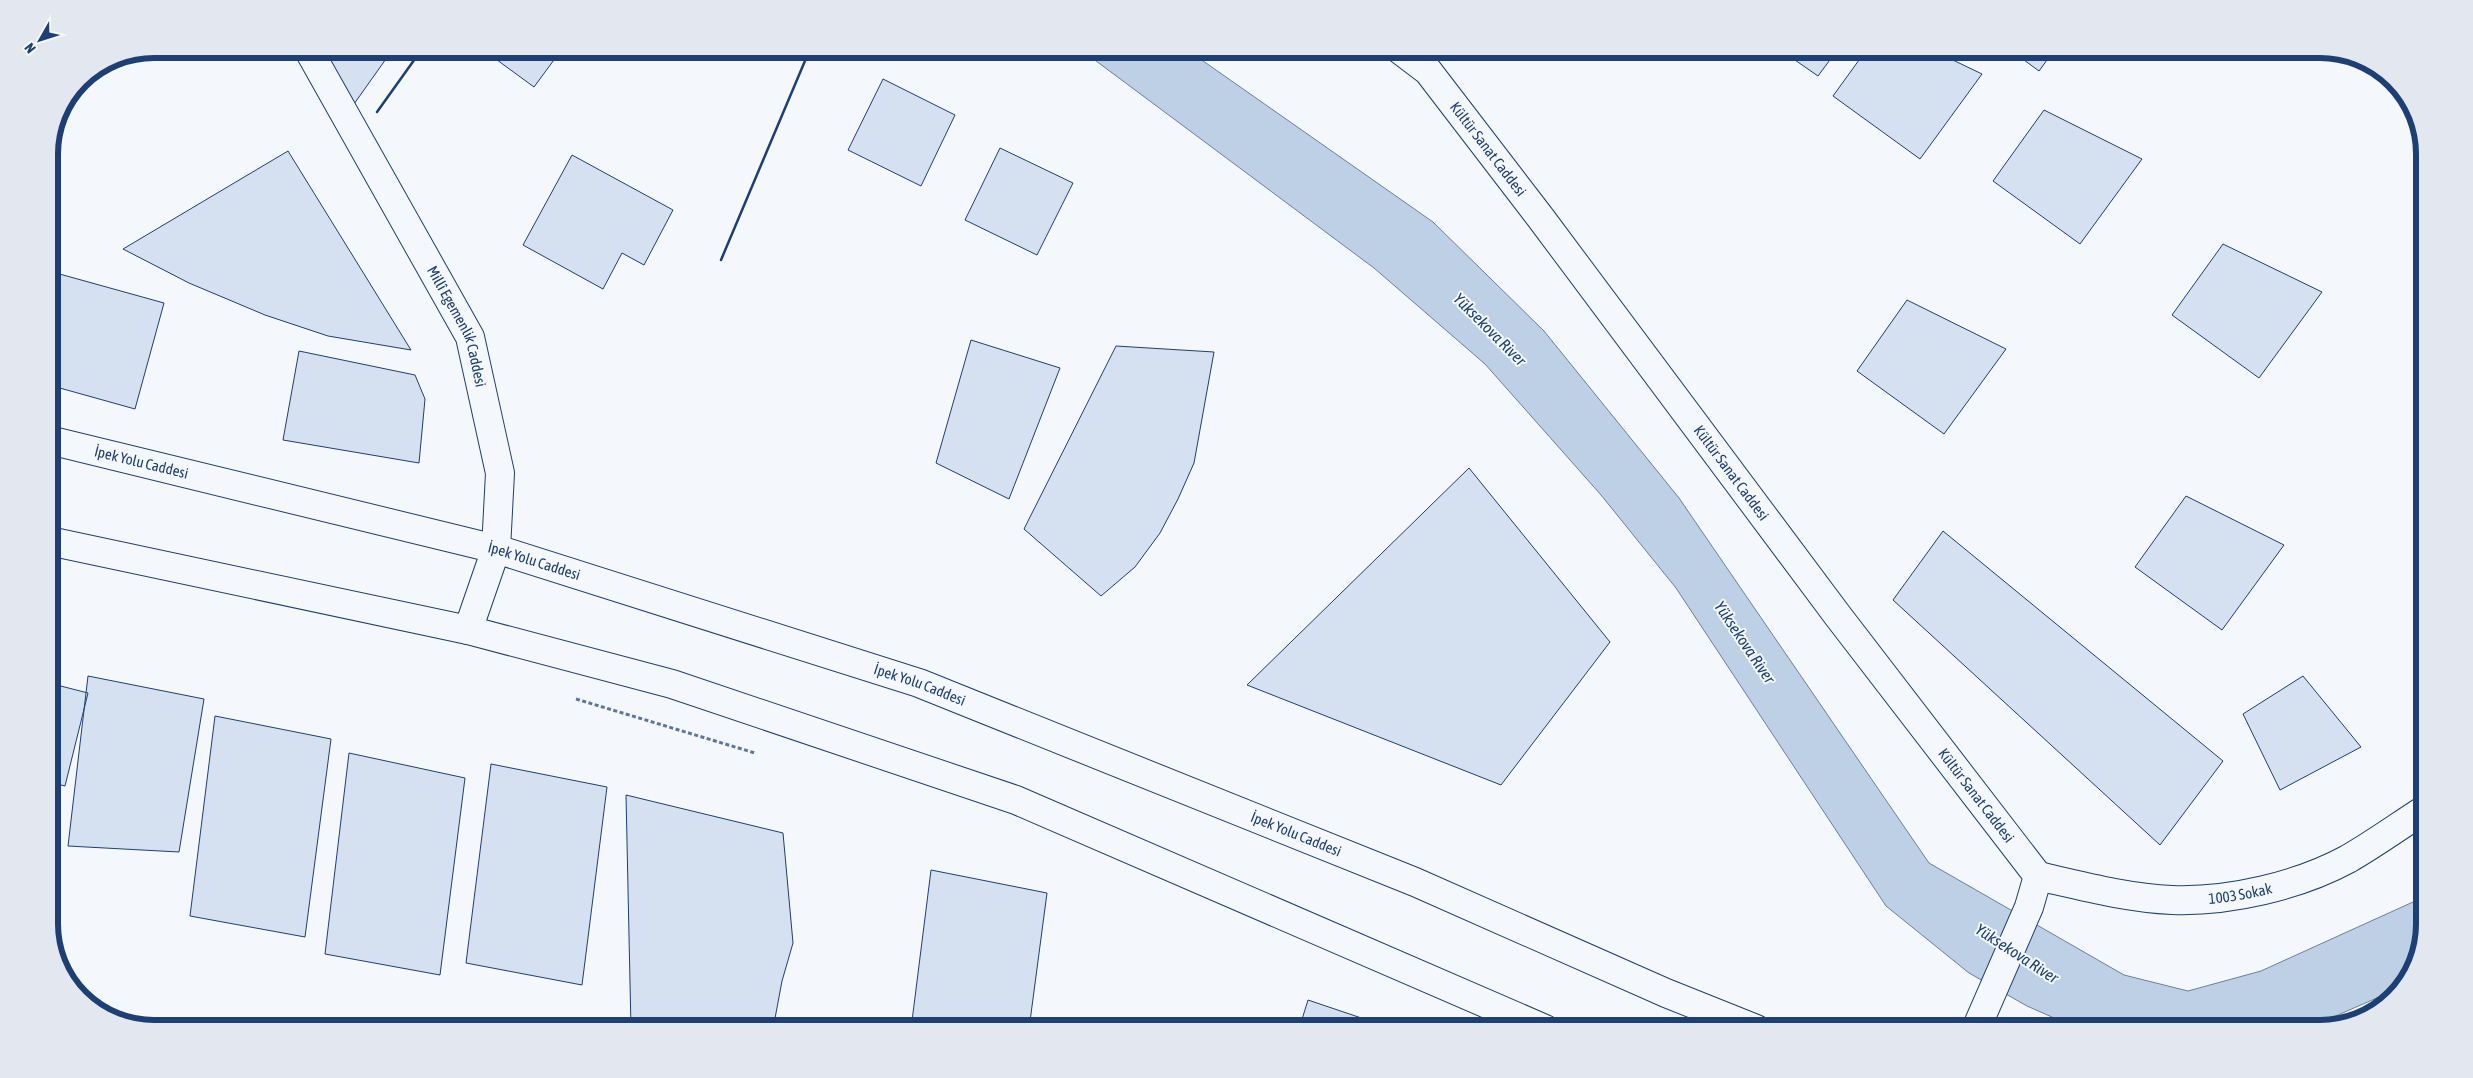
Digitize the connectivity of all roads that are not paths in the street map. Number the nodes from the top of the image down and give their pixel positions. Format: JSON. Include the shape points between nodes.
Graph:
{"nodes":[{"id":1,"x":313,"y":58,"type":"edge"},
{"id":2,"x":1411,"y":58,"type":"edge"},
{"id":3,"x":58,"y":442,"type":"edge"},
{"id":4,"x":58,"y":543,"type":"edge"},
{"id":5,"x":496,"y":549,"type":"junction"},
{"id":6,"x":468,"y":630,"type":"junction"},
{"id":7,"x":2416,"y":815,"type":"edge"},
{"id":8,"x":2038,"y":876,"type":"junction"},
{"id":9,"x":1524,"y":1020,"type":"edge"},
{"id":10,"x":1734,"y":1020,"type":"edge"},
{"id":11,"x":1983,"y":1020,"type":"edge"}],
"edges":[{"from":1,"to":5,"type":"main road","name":"Millî Egemenlik Caddesi","via":[[470,337],[500,473]]},
{"from":2,"to":8,"type":"main road","name":"Kültür Sanat Caddesi","via":[[1428,71],[1540,217],[1838,616]]},
{"from":3,"to":5,"type":"main road","name":"İpek Yolu Caddesi"},
{"from":4,"to":6,"type":"main road"},
{"from":5,"to":6,"type":"main road","name":"Millî Egemenlik Caddesi"},
{"from":5,"to":10,"type":"main road","name":"İpek Yolu Caddesi","via":[[919,683],[1415,882]]},
{"from":6,"to":9,"type":"main road","via":[[672,684],[1016,800]]},
{"from":7,"to":8,"type":"main road","name":"1003 Sokak","via":[[2346,859],[2288,884],[2236,896],[2172,900],[2108,892]]},
{"from":8,"to":11,"type":"main road","via":[[2029,907]]}]}
